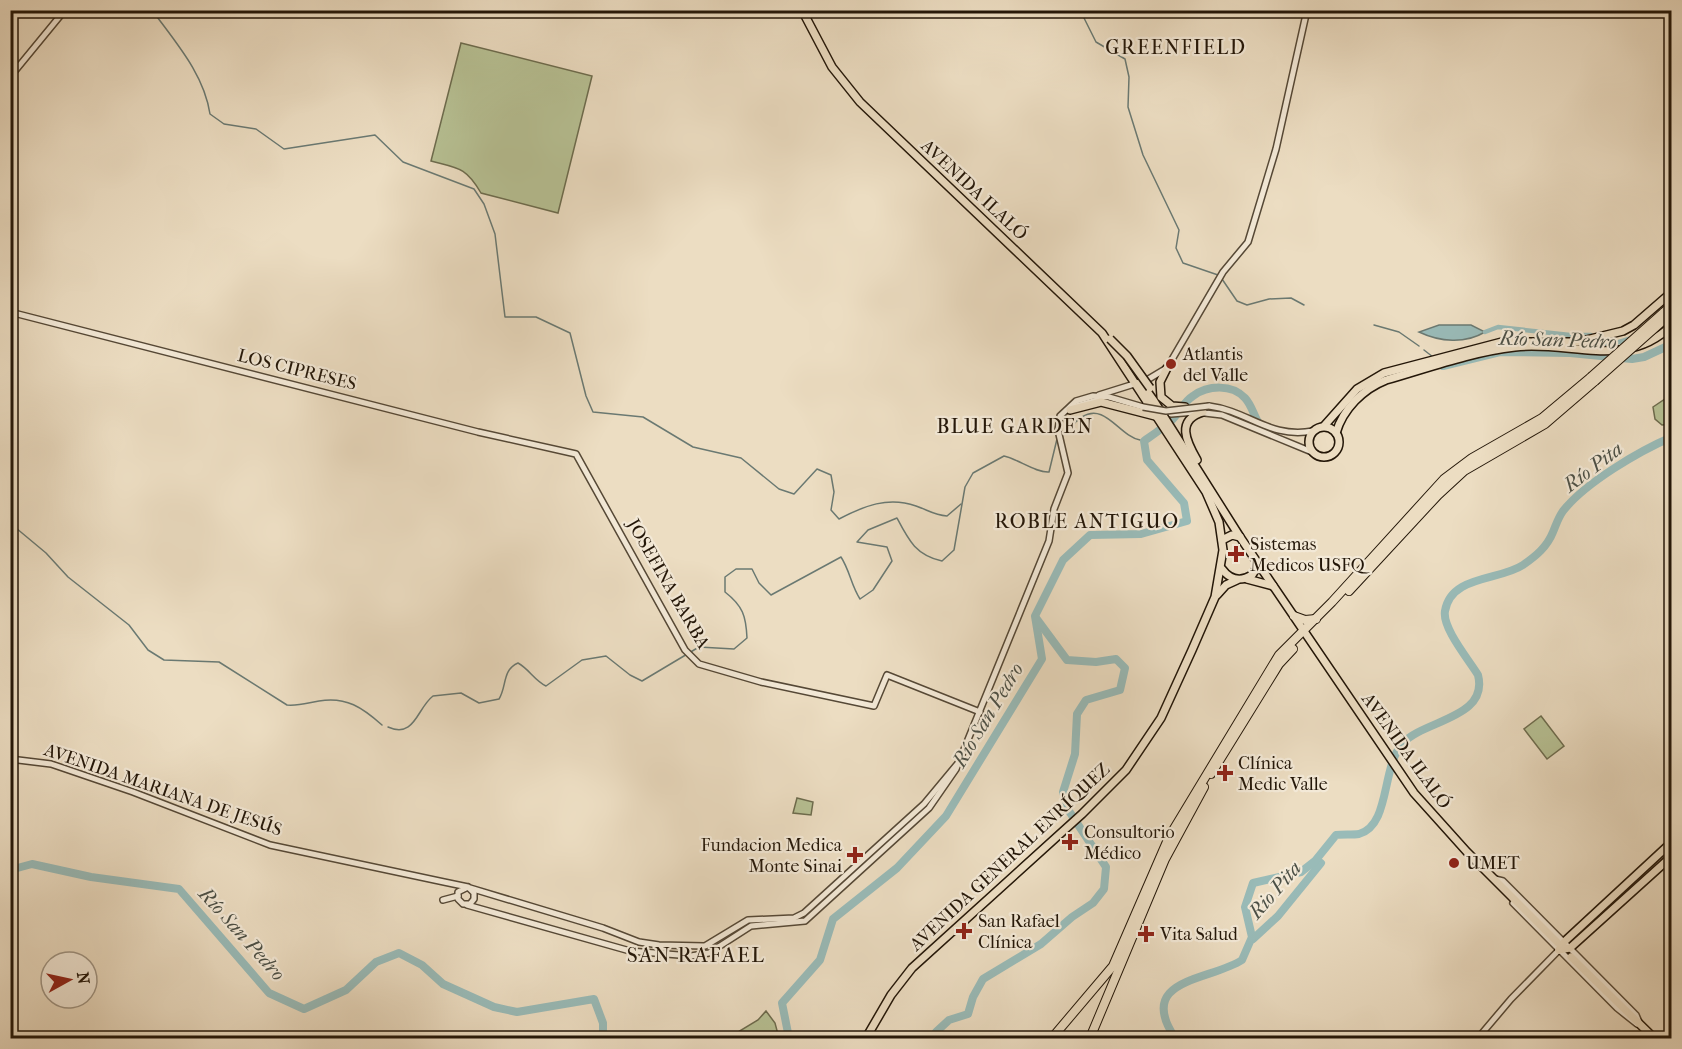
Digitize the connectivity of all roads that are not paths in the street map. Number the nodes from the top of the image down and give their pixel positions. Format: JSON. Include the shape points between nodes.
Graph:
{"nodes":[{"id":1,"x":65,"y":10,"type":"edge"},
{"id":2,"x":802,"y":10,"type":"edge"},
{"id":3,"x":1307,"y":10,"type":"edge"},
{"id":4,"x":10,"y":77,"type":"edge"},
{"id":5,"x":1671,"y":292,"type":"edge"},
{"id":6,"x":1671,"y":305,"type":"edge"},
{"id":7,"x":10,"y":312,"type":"edge"},
{"id":8,"x":1668,"y":317,"type":"edge"},
{"id":9,"x":1102,"y":333,"type":"junction"},
{"id":10,"x":1167,"y":369,"type":"junction"},
{"id":11,"x":1593,"y":379,"type":"junction"},
{"id":12,"x":1137,"y":383,"type":"junction"},
{"id":13,"x":1096,"y":396,"type":"junction"},
{"id":14,"x":1108,"y":399,"type":"junction"},
{"id":15,"x":1206,"y":409,"type":"junction"},
{"id":16,"x":1070,"y":410,"type":"junction"},
{"id":17,"x":1176,"y":411,"type":"junction"},
{"id":18,"x":1161,"y":419,"type":"junction"},
{"id":19,"x":1324,"y":426,"type":"junction"},
{"id":20,"x":1058,"y":427,"type":"junction"},
{"id":21,"x":1313,"y":431,"type":"junction"},
{"id":22,"x":1336,"y":433,"type":"junction"},
{"id":23,"x":1173,"y":436,"type":"junction"},
{"id":24,"x":1312,"y":452,"type":"junction"},
{"id":25,"x":576,"y":454,"type":"joint"},
{"id":26,"x":1437,"y":491,"type":"junction"},
{"id":27,"x":1217,"y":502,"type":"junction"},
{"id":28,"x":1240,"y":537,"type":"junction"},
{"id":29,"x":1222,"y":540,"type":"junction"},
{"id":30,"x":1259,"y":564,"type":"junction"},
{"id":31,"x":1222,"y":569,"type":"junction"},
{"id":32,"x":1247,"y":579,"type":"junction"},
{"id":33,"x":1237,"y":580,"type":"junction"},
{"id":34,"x":1274,"y":586,"type":"junction"},
{"id":35,"x":1215,"y":597,"type":"junction"},
{"id":36,"x":1294,"y":616,"type":"junction"},
{"id":37,"x":1316,"y":619,"type":"junction"},
{"id":38,"x":1305,"y":633,"type":"junction"},
{"id":39,"x":980,"y":711,"type":"junction"},
{"id":40,"x":10,"y":759,"type":"edge"},
{"id":41,"x":1671,"y":842,"type":"edge"},
{"id":42,"x":1671,"y":856,"type":"edge"},
{"id":43,"x":448,"y":883,"type":"junction"},
{"id":44,"x":469,"y":888,"type":"junction"},
{"id":45,"x":458,"y":896,"type":"junction"},
{"id":46,"x":443,"y":900,"type":"dead end"},
{"id":47,"x":467,"y":905,"type":"junction"},
{"id":48,"x":800,"y":919,"type":"junction"},
{"id":49,"x":1560,"y":945,"type":"junction"},
{"id":50,"x":1570,"y":948,"type":"junction"},
{"id":51,"x":1571,"y":957,"type":"dead end"},
{"id":52,"x":1641,"y":1026,"type":"junction"},
{"id":53,"x":866,"y":1038,"type":"edge"},
{"id":54,"x":1052,"y":1038,"type":"edge"},
{"id":55,"x":1090,"y":1038,"type":"edge"},
{"id":56,"x":1478,"y":1038,"type":"edge"},
{"id":57,"x":1654,"y":1038,"type":"edge"}],
"edges":[{"from":1,"to":4,"type":"street"},
{"from":2,"to":9,"type":"main road","name":"AVENIDA ILALÓ","via":[[832,67],[860,102]]},
{"from":3,"to":10,"type":"street","via":[[1291,89],[1248,242],[1223,272]]},
{"from":5,"to":19,"type":"main road","via":[[1634,325],[1605,336],[1588,340],[1502,342],[1384,373],[1357,388]]},
{"from":6,"to":8,"type":"highway"},
{"from":7,"to":25,"type":"street","name":"LOS CIPRESES"},
{"from":8,"to":11,"type":"highway","bridge":true},
{"from":8,"to":22,"type":"main road","via":[[1664,333],[1643,345],[1609,351],[1513,347],[1386,380],[1358,399],[1343,416]]},
{"from":9,"to":12,"type":"main road","name":"AVENIDA ILALÓ"},
{"from":9,"to":17,"type":"main road","bridge":true,"via":[[1127,356],[1162,404]]},
{"from":10,"to":12,"type":"street"},
{"from":10,"to":15,"type":"main road","bridge":true,"via":[[1159,387],[1166,402],[1176,407]]},
{"from":11,"to":26,"type":"highway","via":[[1542,418],[1466,462]]},
{"from":11,"to":26,"type":"highway","via":[[1558,414]]},
{"from":12,"to":13,"type":"street"},
{"from":12,"to":18,"type":"main road","name":"AVENIDA ILALÓ"},
{"from":13,"to":14,"type":"street"},
{"from":13,"to":20,"type":"street","via":[[1071,404],[1060,416]]},
{"from":14,"to":15,"type":"street","bridge":true,"via":[[1160,414]]},
{"from":14,"to":16,"type":"street","via":[[1088,401]]},
{"from":14,"to":17,"type":"street","bridge":true,"via":[[1153,410]]},
{"from":15,"to":17,"type":"street","bridge":true},
{"from":15,"to":21,"type":"street","via":[[1230,411],[1282,433]]},
{"from":15,"to":24,"type":"street"},
{"from":15,"to":27,"type":"main road","via":[[1191,417],[1185,437]]},
{"from":16,"to":18,"type":"main road","via":[[1101,402]]},
{"from":16,"to":20,"type":"street"},
{"from":18,"to":23,"type":"main road","name":"AVENIDA ILALÓ"},
{"from":19,"to":21,"type":"main road"},
{"from":19,"to":22,"type":"main road"},
{"from":20,"to":39,"type":"street","via":[[1067,478],[1054,510],[1049,541]]},
{"from":21,"to":24,"type":"main road","via":[[1308,444]]},
{"from":22,"to":24,"type":"main road","via":[[1339,442],[1333,454],[1325,457]]},
{"from":23,"to":27,"type":"main road","name":"AVENIDA ILALÓ"},
{"from":23,"to":29,"type":"main road","name":"AVENIDA ILALÓ","via":[[1206,492]]},
{"from":25,"to":39,"type":"street","name":"JOSEFINA BARBA","via":[[685,650],[699,664],[874,706],[887,675]]},
{"from":26,"to":37,"type":"highway"},
{"from":26,"to":38,"type":"highway"},
{"from":27,"to":28,"type":"main road","name":"AVENIDA ILALÓ"},
{"from":28,"to":29,"type":"main road","via":[[1232,535]]},
{"from":28,"to":30,"type":"main road"},
{"from":29,"to":31,"type":"main road"},
{"from":30,"to":32,"type":"main road"},
{"from":30,"to":34,"type":"main road","name":"AVENIDA ILALÓ"},
{"from":31,"to":33,"type":"main road"},
{"from":31,"to":35,"type":"main road","name":"AVENIDA GENERAL ENRÍQUEZ"},
{"from":32,"to":33,"type":"main road"},
{"from":32,"to":34,"type":"main road"},
{"from":33,"to":35,"type":"main road","name":"AVENIDA GENERAL ENRÍQUEZ"},
{"from":34,"to":36,"type":"main road","name":"AVENIDA ILALÓ"},
{"from":35,"to":53,"type":"main road","name":"AVENIDA GENERAL ENRÍQUEZ","via":[[1166,709],[1126,770],[912,969],[891,995]]},
{"from":36,"to":37,"type":"highway"},
{"from":36,"to":38,"type":"main road","name":"AVENIDA ILALÓ"},
{"from":37,"to":38,"type":"highway"},
{"from":38,"to":49,"type":"main road","name":"AVENIDA ILALÓ","via":[[1388,756],[1440,823]]},
{"from":38,"to":54,"type":"highway","via":[[1276,659],[1169,837],[1113,966]]},
{"from":38,"to":55,"type":"highway","via":[[1279,664],[1165,859]]},
{"from":39,"to":48,"type":"street","via":[[960,761],[924,804]]},
{"from":40,"to":43,"type":"street","name":"AVENIDA MARIANA DE JESÚS","via":[[51,764],[270,845]]},
{"from":41,"to":49,"type":"main road"},
{"from":42,"to":50,"type":"main road"},
{"from":43,"to":44,"type":"street","name":"AVENIDA MARIANA DE JESÚS"},
{"from":43,"to":45,"type":"street"},
{"from":44,"to":45,"type":"street","via":[[460,890]]},
{"from":44,"to":47,"type":"street","via":[[474,899]]},
{"from":44,"to":48,"type":"street","name":"AVENIDA MARIANA DE JESÚS","via":[[659,945],[705,946],[750,919]]},
{"from":45,"to":46,"type":"street"},
{"from":45,"to":47,"type":"street"},
{"from":47,"to":48,"type":"street","via":[[630,951],[691,956],[708,953],[751,926]]},
{"from":49,"to":50,"type":"main road"},
{"from":49,"to":52,"type":"street","via":[[1630,1021]]},
{"from":49,"to":56,"type":"street"},
{"from":50,"to":52,"type":"street","via":[[1636,1015]]},
{"from":51,"to":52,"type":"main road"},
{"from":52,"to":57,"type":"main road"}]}
